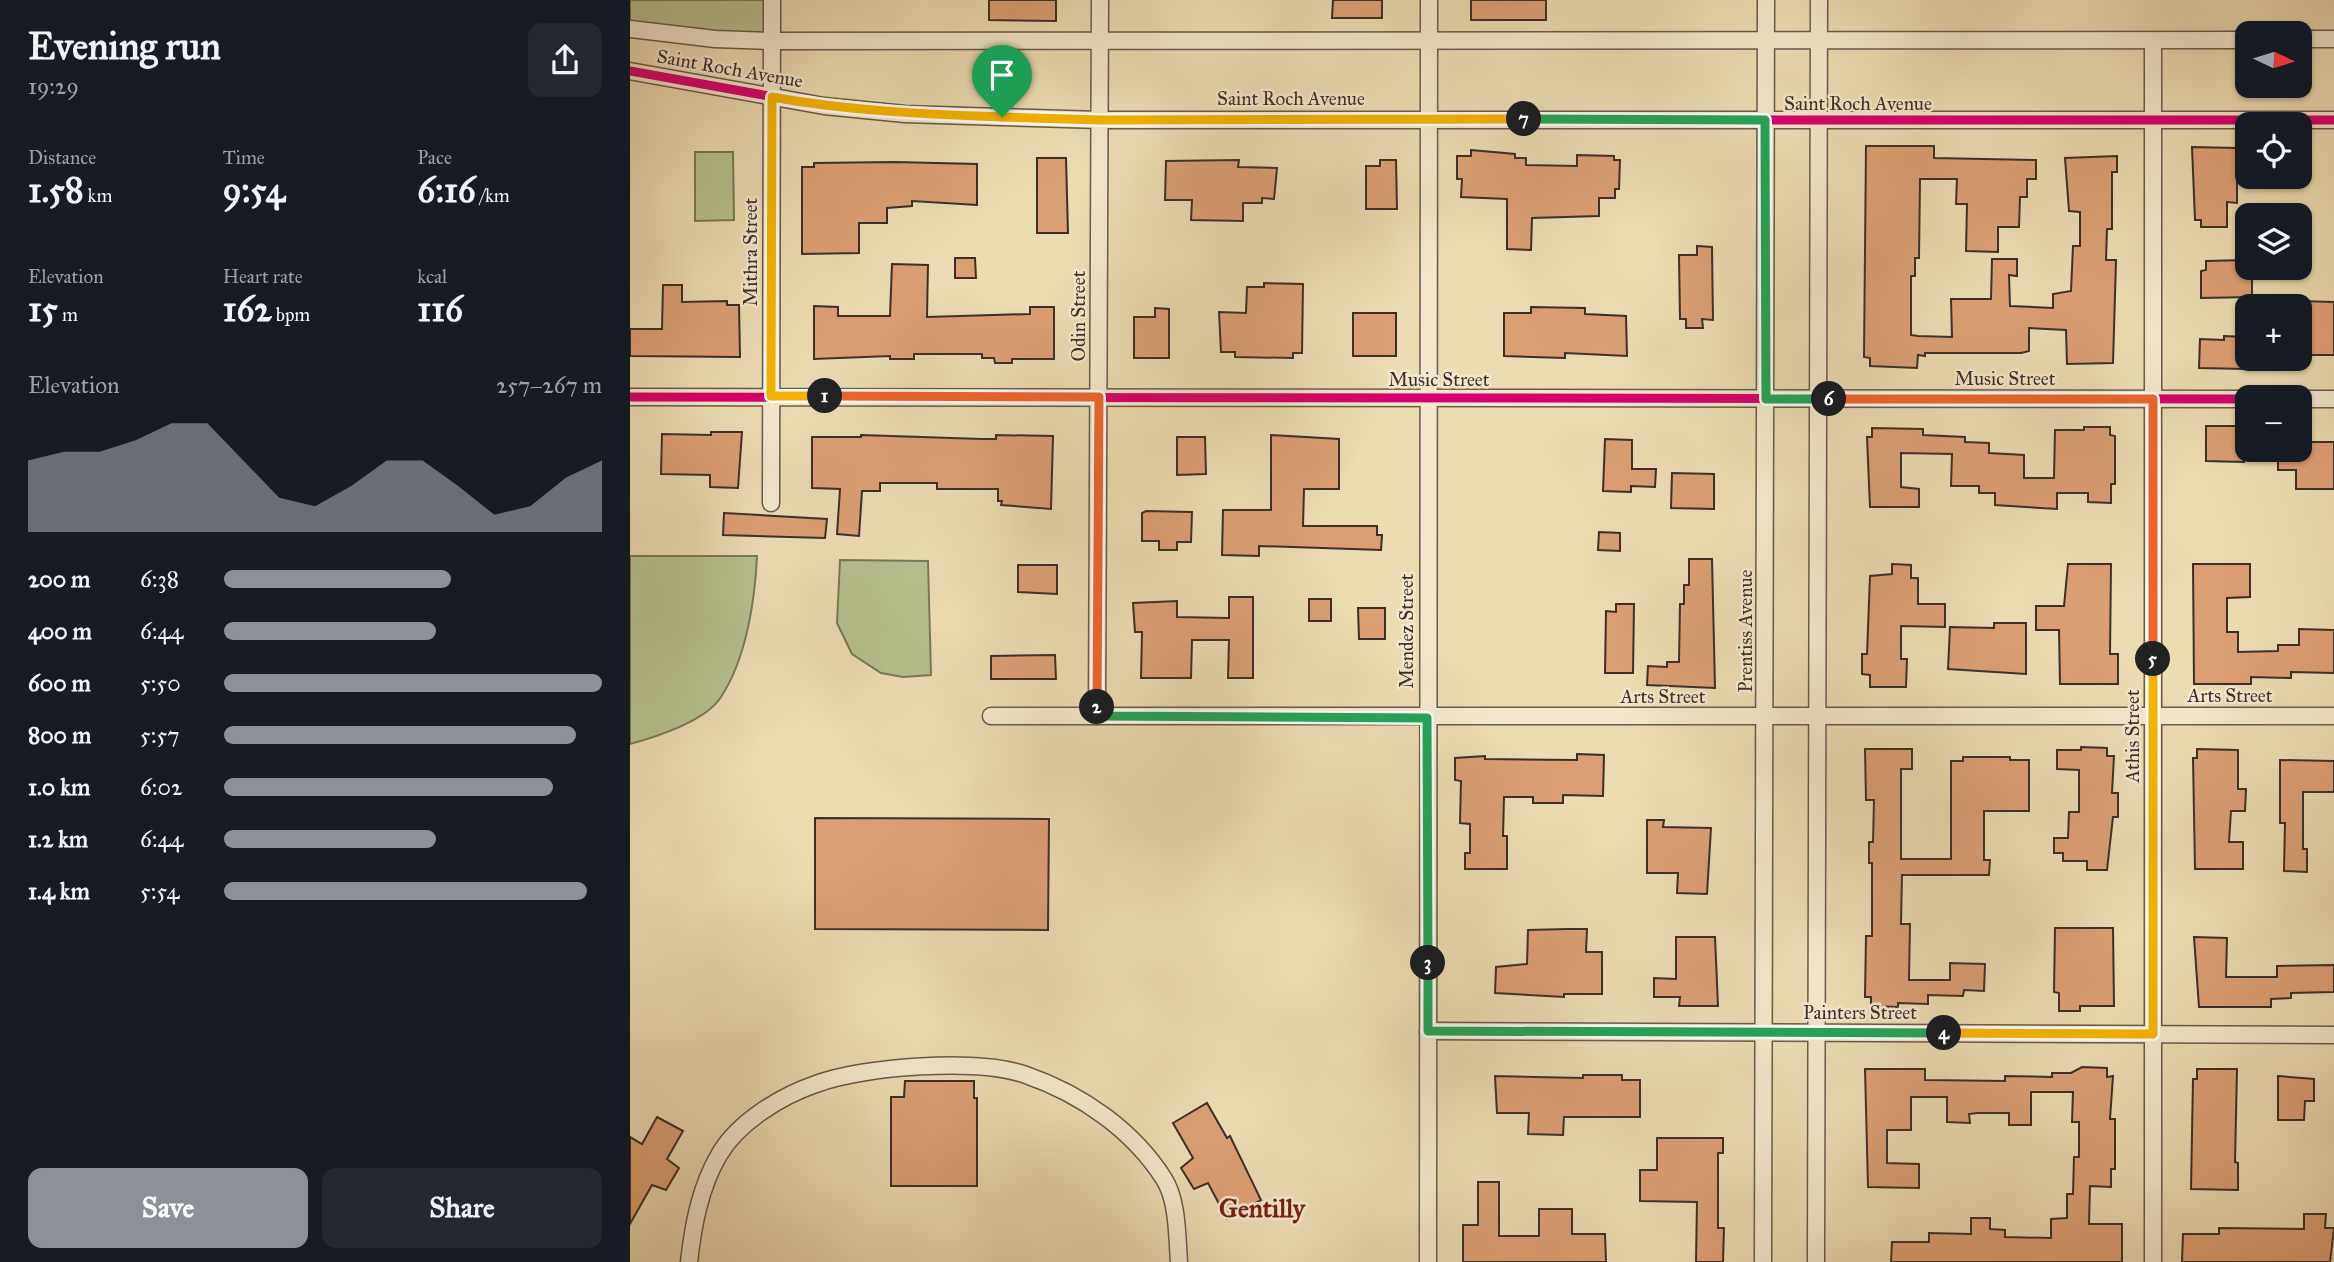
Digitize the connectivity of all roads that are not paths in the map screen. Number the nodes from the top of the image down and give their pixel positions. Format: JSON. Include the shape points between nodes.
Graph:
{"nodes":[{"id":1,"x":772,"y":0,"type":"edge"},
{"id":2,"x":1100,"y":0,"type":"edge"},
{"id":3,"x":1429,"y":0,"type":"edge"},
{"id":4,"x":1766,"y":0,"type":"edge"},
{"id":5,"x":1819,"y":0,"type":"edge"},
{"id":6,"x":630,"y":29,"type":"edge"},
{"id":7,"x":2312,"y":39,"type":"edge"},
{"id":8,"x":2334,"y":39,"type":"edge"},
{"id":9,"x":2235,"y":40,"type":"edge"},
{"id":10,"x":772,"y":41,"type":"junction"},
{"id":11,"x":1819,"y":41,"type":"junction"},
{"id":12,"x":2153,"y":41,"type":"junction"},
{"id":13,"x":1100,"y":42,"type":"junction"},
{"id":14,"x":1429,"y":42,"type":"junction"},
{"id":15,"x":1765,"y":42,"type":"junction"},
{"id":16,"x":630,"y":71,"type":"edge"},
{"id":17,"x":772,"y":97,"type":"junction"},
{"id":18,"x":1429,"y":118,"type":"junction"},
{"id":19,"x":1100,"y":120,"type":"junction"},
{"id":20,"x":1765,"y":120,"type":"junction"},
{"id":21,"x":1819,"y":120,"type":"junction"},
{"id":22,"x":2153,"y":120,"type":"junction"},
{"id":23,"x":2334,"y":120,"type":"edge"},
{"id":24,"x":771,"y":396,"type":"junction"},
{"id":25,"x":1427,"y":396,"type":"junction"},
{"id":26,"x":630,"y":397,"type":"edge"},
{"id":27,"x":1099,"y":397,"type":"junction"},
{"id":28,"x":1766,"y":399,"type":"junction"},
{"id":29,"x":1819,"y":399,"type":"junction"},
{"id":30,"x":2153,"y":399,"type":"junction"},
{"id":31,"x":2235,"y":399,"type":"edge"},
{"id":32,"x":2312,"y":399,"type":"edge"},
{"id":33,"x":2334,"y":399,"type":"edge"},
{"id":34,"x":771,"y":503,"type":"dead end"},
{"id":35,"x":991,"y":716,"type":"dead end"},
{"id":36,"x":1097,"y":716,"type":"junction"},
{"id":37,"x":2334,"y":716,"type":"edge"},
{"id":38,"x":1766,"y":717,"type":"junction"},
{"id":39,"x":1818,"y":717,"type":"junction"},
{"id":40,"x":2153,"y":717,"type":"junction"},
{"id":41,"x":1427,"y":718,"type":"junction"},
{"id":42,"x":1428,"y":1031,"type":"junction"},
{"id":43,"x":1763,"y":1032,"type":"junction"},
{"id":44,"x":1816,"y":1032,"type":"junction"},
{"id":45,"x":2153,"y":1034,"type":"junction"},
{"id":46,"x":2334,"y":1035,"type":"edge"},
{"id":47,"x":689,"y":1262,"type":"edge"},
{"id":48,"x":1179,"y":1262,"type":"edge"},
{"id":49,"x":1428,"y":1262,"type":"edge"},
{"id":50,"x":1763,"y":1262,"type":"edge"},
{"id":51,"x":1816,"y":1262,"type":"edge"},
{"id":52,"x":2153,"y":1262,"type":"edge"}],
"edges":[{"from":1,"to":10,"type":"street","name":"Mithra Street"},
{"from":2,"to":13,"type":"street","name":"Odin Street"},
{"from":3,"to":14,"type":"street","name":"Mendez Street"},
{"from":4,"to":15,"type":"street","name":"Prentiss Avenue"},
{"from":5,"to":11,"type":"street"},
{"from":6,"to":10,"type":"street","name":"Saint Roch Avenue"},
{"from":7,"to":8,"type":"street"},
{"from":9,"to":12,"type":"street","name":"Saint Roch Avenue"},
{"from":10,"to":13,"type":"street","name":"Saint Roch Avenue"},
{"from":10,"to":17,"type":"street","name":"Mithra Street"},
{"from":11,"to":12,"type":"street","name":"Saint Roch Avenue"},
{"from":11,"to":15,"type":"street","name":"Saint Roch Avenue"},
{"from":11,"to":21,"type":"street"},
{"from":12,"to":22,"type":"street","name":"Athis Street"},
{"from":13,"to":14,"type":"street","name":"Saint Roch Avenue"},
{"from":13,"to":19,"type":"street","name":"Odin Street"},
{"from":14,"to":15,"type":"street","name":"Saint Roch Avenue"},
{"from":14,"to":18,"type":"street","name":"Mendez Street"},
{"from":15,"to":20,"type":"street","name":"Prentiss Avenue"},
{"from":16,"to":17,"type":"street","name":"Saint Roch Avenue"},
{"from":17,"to":19,"type":"street","name":"Saint Roch Avenue","via":[[905,114]]},
{"from":17,"to":24,"type":"street","name":"Mithra Street"},
{"from":18,"to":19,"type":"street","name":"Saint Roch Avenue"},
{"from":18,"to":20,"type":"street","name":"Saint Roch Avenue"},
{"from":18,"to":25,"type":"street","name":"Mendez Street"},
{"from":19,"to":27,"type":"street","name":"Odin Street"},
{"from":20,"to":21,"type":"street","name":"Saint Roch Avenue"},
{"from":20,"to":28,"type":"street","name":"Prentiss Avenue"},
{"from":21,"to":22,"type":"street","name":"Saint Roch Avenue"},
{"from":21,"to":29,"type":"street"},
{"from":22,"to":23,"type":"street","name":"Saint Roch Avenue"},
{"from":22,"to":30,"type":"street","name":"Athis Street"},
{"from":24,"to":26,"type":"street","name":"Music Street"},
{"from":24,"to":27,"type":"street","name":"Music Street"},
{"from":24,"to":34,"type":"street","name":"Mithra Street"},
{"from":25,"to":27,"type":"street","name":"Music Street"},
{"from":25,"to":28,"type":"street","name":"Music Street"},
{"from":25,"to":41,"type":"street","name":"Mendez Street"},
{"from":27,"to":36,"type":"street","name":"Odin Street"},
{"from":28,"to":29,"type":"street","name":"Music Street"},
{"from":28,"to":38,"type":"street","name":"Prentiss Avenue"},
{"from":29,"to":30,"type":"street","name":"Music Street"},
{"from":29,"to":39,"type":"street"},
{"from":30,"to":31,"type":"street","name":"Music Street"},
{"from":30,"to":40,"type":"street","name":"Athis Street"},
{"from":32,"to":33,"type":"street"},
{"from":35,"to":36,"type":"street","name":"Arts Street"},
{"from":36,"to":41,"type":"street","name":"Arts Street"},
{"from":37,"to":40,"type":"street","name":"Arts Street"},
{"from":38,"to":39,"type":"street","name":"Arts Street"},
{"from":38,"to":41,"type":"street","name":"Arts Street"},
{"from":38,"to":43,"type":"street","name":"Prentiss Avenue"},
{"from":39,"to":40,"type":"street","name":"Arts Street"},
{"from":39,"to":44,"type":"street"},
{"from":40,"to":45,"type":"street","name":"Athis Street"},
{"from":41,"to":42,"type":"street","name":"Mendez Street"},
{"from":42,"to":43,"type":"street","name":"Painters Street"},
{"from":42,"to":49,"type":"street","name":"Mendez Street"},
{"from":43,"to":44,"type":"street","name":"Painters Street"},
{"from":43,"to":50,"type":"street","name":"Prentiss Avenue"},
{"from":44,"to":45,"type":"street","name":"Painters Street"},
{"from":44,"to":51,"type":"street"},
{"from":45,"to":46,"type":"street","name":"Painters Street"},
{"from":45,"to":52,"type":"street","name":"Athis Street"},
{"from":47,"to":48,"type":"street","via":[[704,1186],[719,1154],[743,1127],[777,1102],[816,1083],[858,1074],[968,1065],[1025,1074],[1106,1117],[1136,1141],[1166,1181]]}]}
